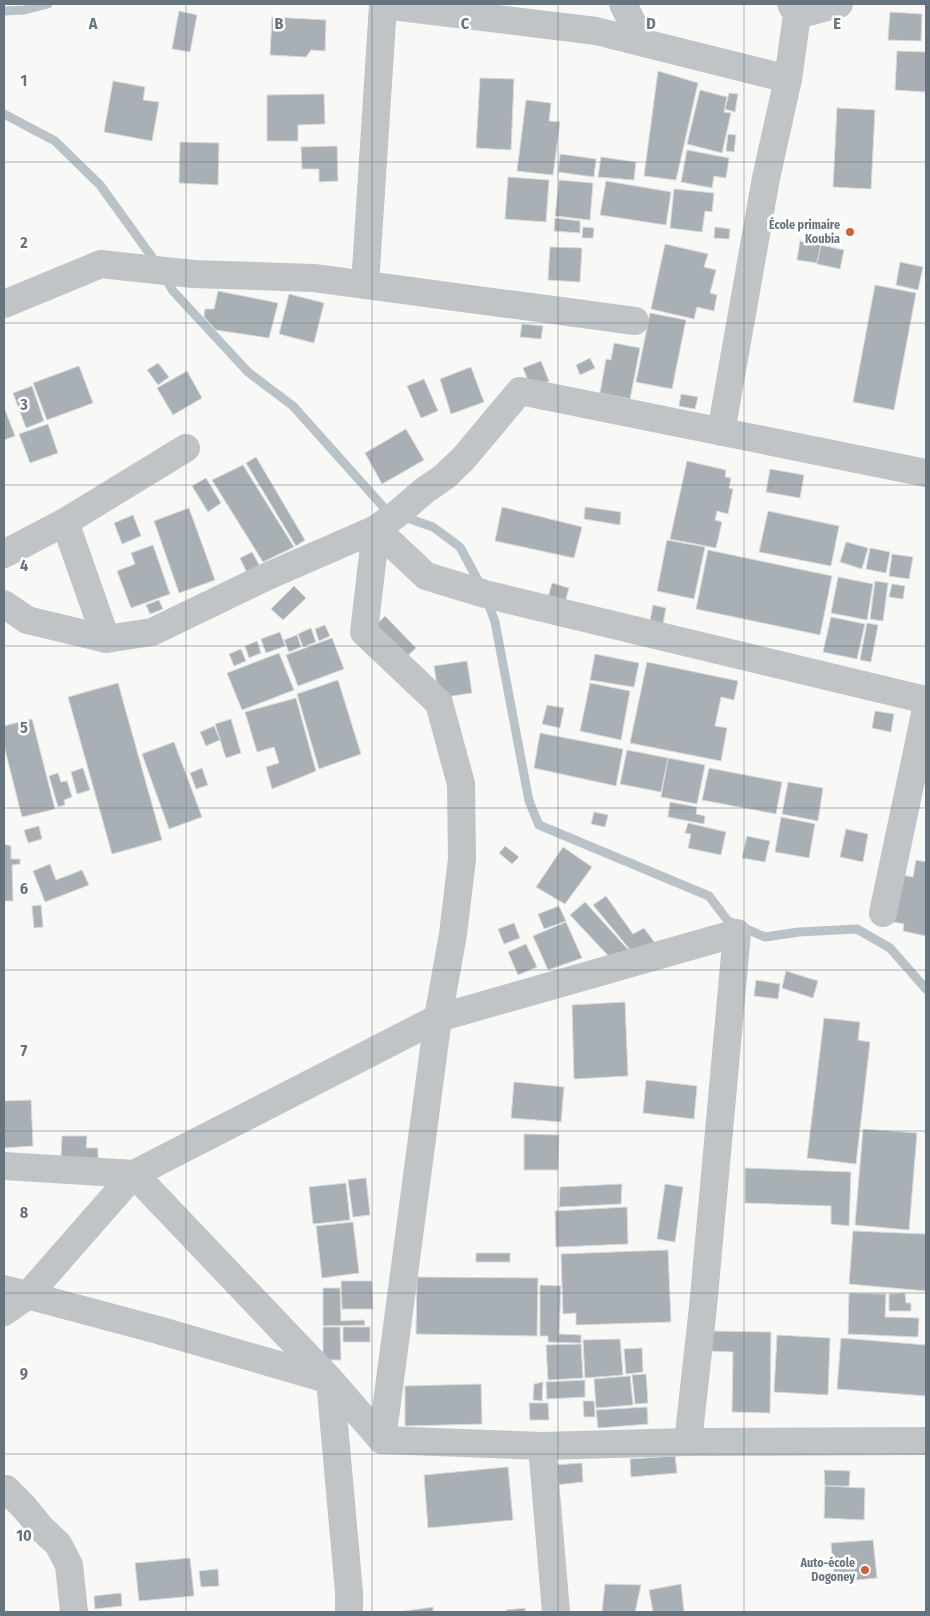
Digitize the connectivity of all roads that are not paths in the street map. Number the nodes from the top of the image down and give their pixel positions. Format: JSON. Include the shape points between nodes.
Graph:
{"nodes":[{"id":1,"x":623,"y":4,"type":"edge"},
{"id":2,"x":838,"y":4,"type":"edge"},
{"id":3,"x":794,"y":10,"type":"edge"},
{"id":4,"x":642,"y":42,"type":"junction"},
{"id":5,"x":788,"y":79,"type":"junction"},
{"id":6,"x":365,"y":285,"type":"junction"},
{"id":7,"x":4,"y":304,"type":"edge"},
{"id":8,"x":636,"y":321,"type":"dead end"},
{"id":9,"x":721,"y":432,"type":"junction"},
{"id":10,"x":186,"y":448,"type":"dead end"},
{"id":11,"x":926,"y":473,"type":"edge"},
{"id":12,"x":65,"y":522,"type":"junction"},
{"id":13,"x":376,"y":529,"type":"junction"},
{"id":14,"x":4,"y":554,"type":"edge"},
{"id":15,"x":4,"y":604,"type":"edge"},
{"id":16,"x":106,"y":639,"type":"junction"},
{"id":17,"x":926,"y":700,"type":"edge"},
{"id":18,"x":926,"y":710,"type":"edge"},
{"id":19,"x":883,"y":913,"type":"dead end"},
{"id":20,"x":438,"y":1018,"type":"junction"},
{"id":21,"x":4,"y":1166,"type":"edge"},
{"id":22,"x":134,"y":1174,"type":"junction"},
{"id":23,"x":16,"y":1292,"type":"edge"},
{"id":24,"x":4,"y":1312,"type":"edge"},
{"id":25,"x":330,"y":1380,"type":"junction"},
{"id":26,"x":382,"y":1440,"type":"junction"},
{"id":27,"x":926,"y":1441,"type":"edge"},
{"id":28,"x":688,"y":1442,"type":"junction"},
{"id":29,"x":542,"y":1446,"type":"junction"},
{"id":30,"x":4,"y":1488,"type":"edge"},
{"id":31,"x":74,"y":1612,"type":"edge"},
{"id":32,"x":349,"y":1612,"type":"edge"},
{"id":33,"x":556,"y":1612,"type":"edge"}],
"edges":[{"from":1,"to":4,"type":"street"},
{"from":2,"to":3,"type":"street"},
{"from":3,"to":5,"type":"street"},
{"from":4,"to":5,"type":"street"},
{"from":4,"to":6,"type":"street","via":[[596,31],[383,5]]},
{"from":5,"to":9,"type":"street","via":[[766,178]]},
{"from":6,"to":7,"type":"street","via":[[314,278],[193,274],[101,264]]},
{"from":6,"to":8,"type":"street"},
{"from":9,"to":11,"type":"street"},
{"from":9,"to":13,"type":"street","via":[[520,391],[463,459]]},
{"from":10,"to":12,"type":"street"},
{"from":12,"to":14,"type":"street"},
{"from":12,"to":16,"type":"street"},
{"from":13,"to":16,"type":"street","via":[[152,632]]},
{"from":13,"to":17,"type":"street","via":[[426,576],[485,594]]},
{"from":13,"to":20,"type":"street","via":[[364,632],[439,703],[461,784],[462,859]]},
{"from":15,"to":16,"type":"street","via":[[28,620]]},
{"from":18,"to":19,"type":"street"},
{"from":20,"to":22,"type":"street"},
{"from":20,"to":26,"type":"street"},
{"from":20,"to":28,"type":"street","via":[[737,933]]},
{"from":21,"to":22,"type":"street"},
{"from":22,"to":23,"type":"street"},
{"from":22,"to":25,"type":"street"},
{"from":23,"to":24,"type":"street"},
{"from":23,"to":25,"type":"street"},
{"from":25,"to":26,"type":"street"},
{"from":25,"to":32,"type":"street"},
{"from":26,"to":29,"type":"street"},
{"from":27,"to":28,"type":"street"},
{"from":28,"to":29,"type":"street"},
{"from":29,"to":33,"type":"street"},
{"from":30,"to":31,"type":"street","via":[[58,1544],[70,1565]]}]}
